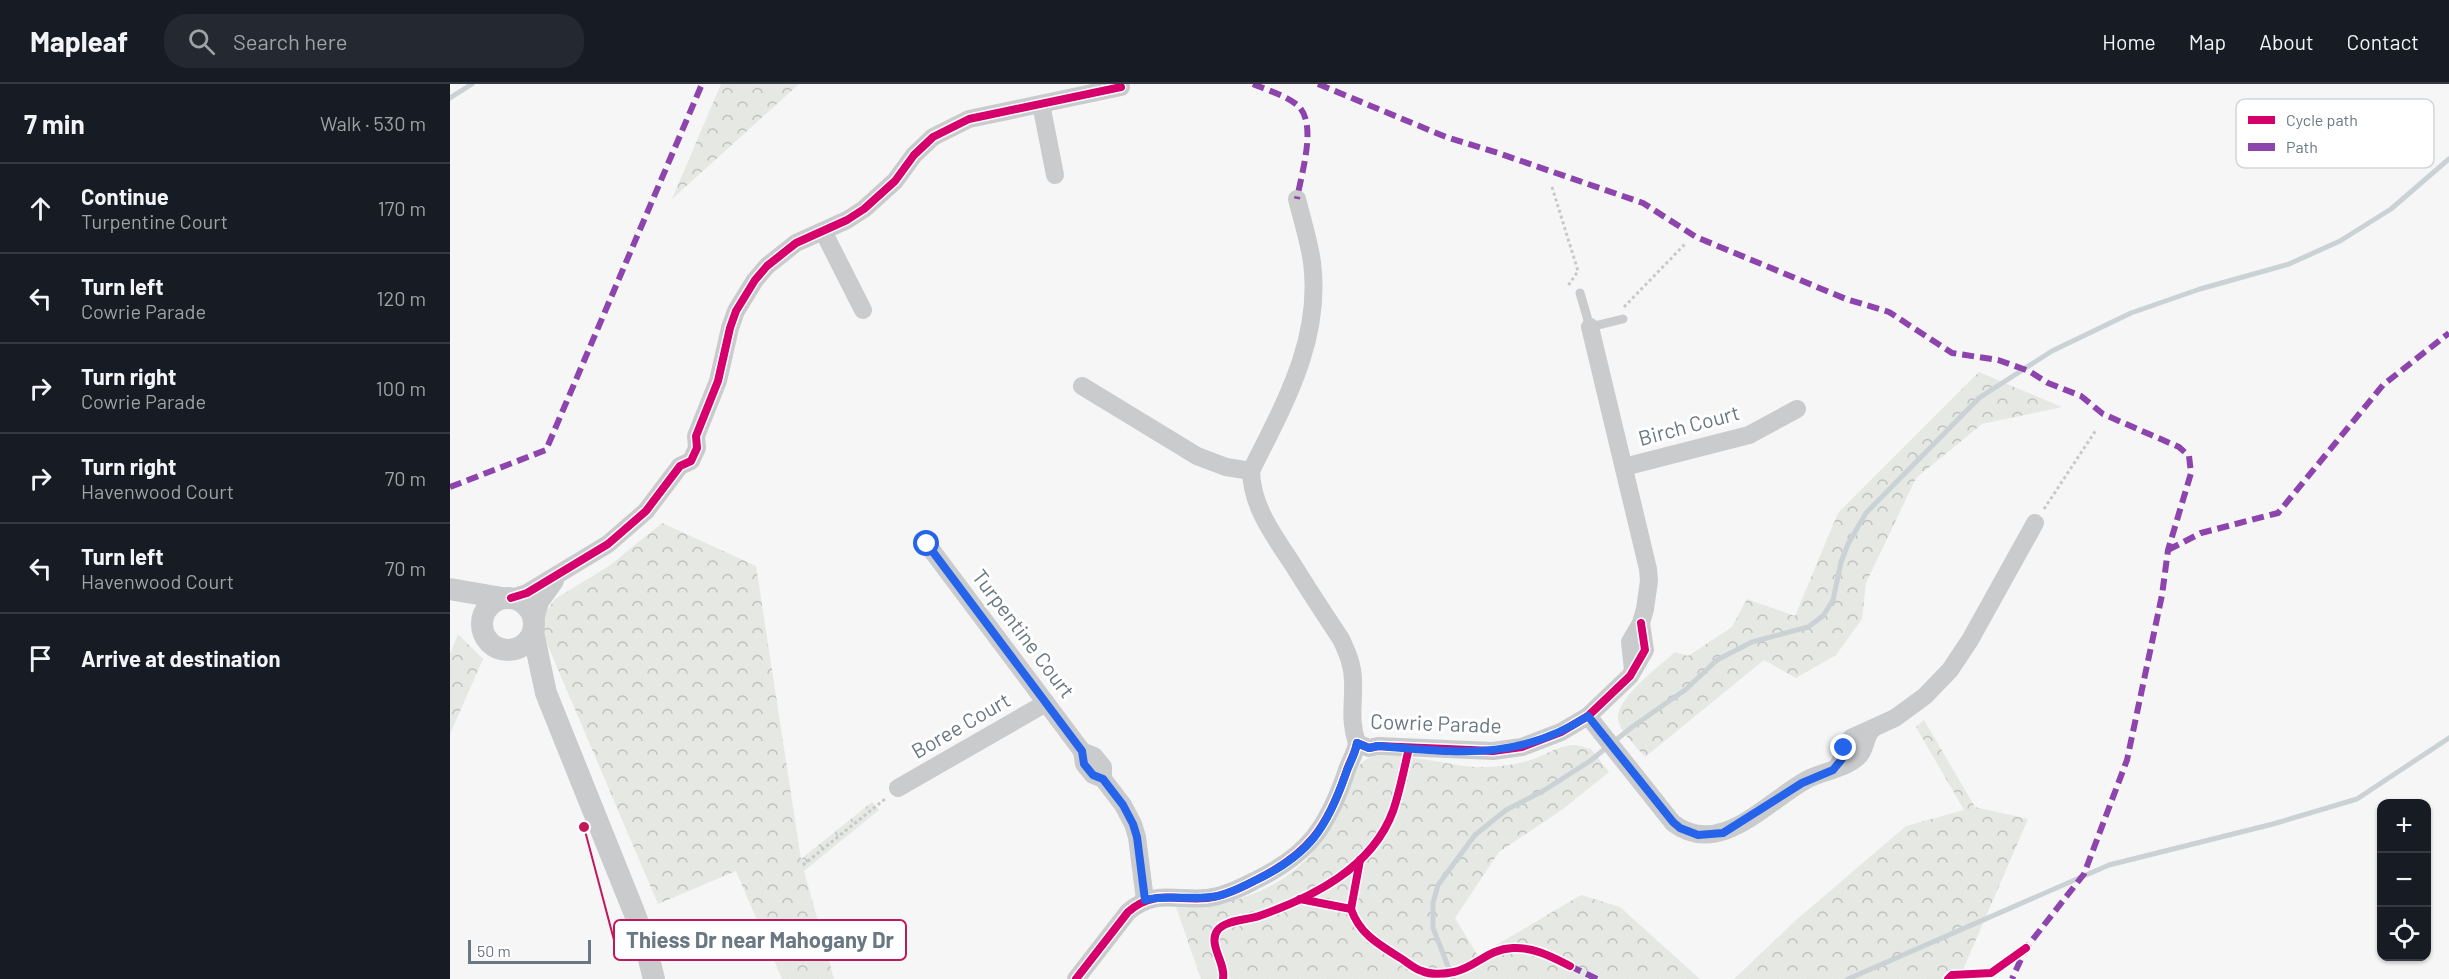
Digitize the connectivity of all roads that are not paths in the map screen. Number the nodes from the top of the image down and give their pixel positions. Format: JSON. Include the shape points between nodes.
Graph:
{"nodes":[{"id":1,"x":1121,"y":87,"type":"dead end"},
{"id":2,"x":1041,"y":104,"type":"junction"},
{"id":3,"x":1055,"y":175,"type":"dead end"},
{"id":4,"x":1297,"y":199,"type":"dead end"},
{"id":5,"x":822,"y":231,"type":"junction"},
{"id":6,"x":1580,"y":293,"type":"dead end"},
{"id":7,"x":863,"y":310,"type":"dead end"},
{"id":8,"x":1623,"y":316,"type":"road end"},
{"id":9,"x":1590,"y":327,"type":"junction"},
{"id":10,"x":1082,"y":386,"type":"dead end"},
{"id":11,"x":1797,"y":409,"type":"dead end"},
{"id":12,"x":1624,"y":467,"type":"junction"},
{"id":13,"x":1251,"y":471,"type":"junction"},
{"id":14,"x":2035,"y":523,"type":"road end"},
{"id":15,"x":927,"y":544,"type":"dead end"},
{"id":16,"x":562,"y":573,"type":"junction"},
{"id":17,"x":450,"y":589,"type":"edge"},
{"id":18,"x":450,"y":594,"type":"edge"},
{"id":19,"x":507,"y":598,"type":"junction"},
{"id":20,"x":482,"y":626,"type":"junction"},
{"id":21,"x":534,"y":627,"type":"junction"},
{"id":22,"x":514,"y":650,"type":"junction"},
{"id":23,"x":546,"y":693,"type":"junction"},
{"id":24,"x":1046,"y":703,"type":"junction"},
{"id":25,"x":1588,"y":716,"type":"junction"},
{"id":26,"x":1357,"y":743,"type":"junction"},
{"id":27,"x":898,"y":788,"type":"road end"},
{"id":28,"x":1145,"y":900,"type":"junction"},
{"id":29,"x":654,"y":979,"type":"edge"},
{"id":30,"x":1076,"y":979,"type":"edge"}],
"edges":[{"from":1,"to":2,"type":"street"},
{"from":2,"to":3,"type":"street"},
{"from":2,"to":5,"type":"street","via":[[969,118],[944,130],[923,146],[881,196],[847,220]]},
{"from":4,"to":13,"type":"street","via":[[1312,260],[1312,319],[1295,382]]},
{"from":5,"to":7,"type":"street"},
{"from":5,"to":16,"type":"street","via":[[781,254],[745,295],[730,328],[691,461],[680,466],[663,492],[628,529]]},
{"from":6,"to":9,"type":"lane","name":"Cowrie Parade"},
{"from":8,"to":9,"type":"lane"},
{"from":9,"to":12,"type":"street","name":"Cowrie Parade"},
{"from":10,"to":13,"type":"street","via":[[1197,456]]},
{"from":11,"to":12,"type":"street","name":"Birch Court","via":[[1749,435]]},
{"from":12,"to":25,"type":"street","name":"Cowrie Parade","via":[[1648,569],[1648,595],[1641,623],[1645,650],[1626,680]]},
{"from":13,"to":26,"type":"street","via":[[1257,504],[1269,528],[1350,659],[1354,682],[1352,721]]},
{"from":14,"to":25,"type":"street","via":[[1970,640],[1950,670],[1925,696],[1873,729],[1858,758],[1802,783],[1731,830],[1706,836],[1673,822]]},
{"from":15,"to":24,"type":"street","name":"Turpentine Court"},
{"from":16,"to":19,"type":"street","via":[[527,593]]},
{"from":16,"to":21,"type":"street","via":[[544,595]]},
{"from":17,"to":19,"type":"street"},
{"from":18,"to":20,"type":"street"},
{"from":19,"to":20,"type":"street","via":[[487,608]]},
{"from":19,"to":21,"type":"street","via":[[527,606]]},
{"from":20,"to":22,"type":"street","via":[[489,642]]},
{"from":21,"to":22,"type":"street","via":[[529,640]]},
{"from":21,"to":23,"type":"street"},
{"from":22,"to":23,"type":"street"},
{"from":23,"to":29,"type":"street","via":[[634,912]]},
{"from":24,"to":27,"type":"street","name":"Boree Court"},
{"from":24,"to":28,"type":"street","name":"Turpentine Court","via":[[1082,751],[1094,756],[1103,767],[1103,779],[1133,824]]},
{"from":25,"to":26,"type":"street","name":"Cowrie Parade","via":[[1537,742],[1493,751],[1369,748]]},
{"from":26,"to":28,"type":"street","name":"Cowrie Parade","via":[[1329,818],[1285,866],[1219,896]]},
{"from":28,"to":30,"type":"street","via":[[1128,912]]}]}
